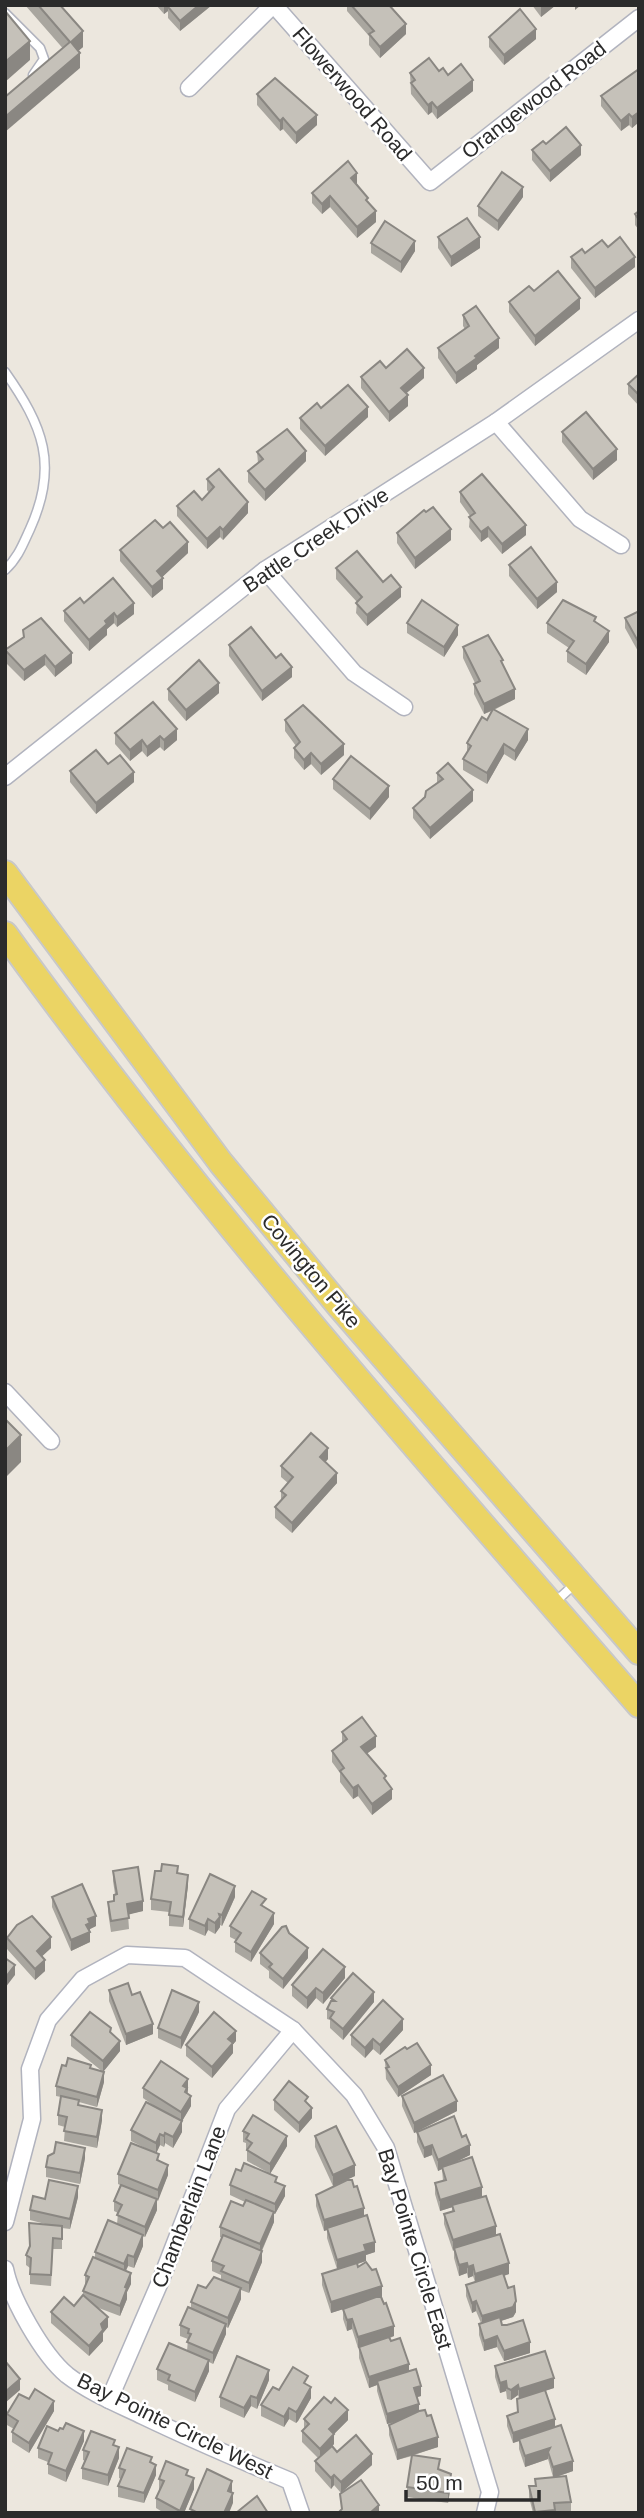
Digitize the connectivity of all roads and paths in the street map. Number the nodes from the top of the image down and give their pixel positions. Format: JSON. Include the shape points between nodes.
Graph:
{"nodes":[{"id":1,"x":274,"y":5,"type":"edge"},
{"id":2,"x":5,"y":13,"type":"edge"},
{"id":3,"x":639,"y":18,"type":"edge"},
{"id":4,"x":22,"y":85,"type":"edge"},
{"id":5,"x":189,"y":88,"type":"dead end"},
{"id":6,"x":430,"y":182,"type":"joint"},
{"id":7,"x":639,"y":320,"type":"edge"},
{"id":8,"x":5,"y":372,"type":"edge"},
{"id":9,"x":496,"y":422,"type":"junction"},
{"id":10,"x":621,"y":545,"type":"dead end"},
{"id":11,"x":5,"y":570,"type":"edge"},
{"id":12,"x":265,"y":570,"type":"junction"},
{"id":13,"x":404,"y":707,"type":"dead end"},
{"id":14,"x":5,"y":777,"type":"edge"},
{"id":15,"x":5,"y":873,"type":"edge"},
{"id":16,"x":5,"y":934,"type":"edge"},
{"id":17,"x":253,"y":1227,"type":"junction"},
{"id":18,"x":5,"y":1391,"type":"edge"},
{"id":19,"x":51,"y":1441,"type":"dead end"},
{"id":20,"x":578,"y":1581,"type":"junction"},
{"id":21,"x":552,"y":1605,"type":"junction"},
{"id":22,"x":639,"y":1651,"type":"edge"},
{"id":23,"x":639,"y":1705,"type":"edge"},
{"id":24,"x":293,"y":2030,"type":"junction"},
{"id":25,"x":5,"y":2222,"type":"edge"},
{"id":26,"x":5,"y":2269,"type":"edge"},
{"id":27,"x":109,"y":2400,"type":"junction"},
{"id":28,"x":301,"y":2513,"type":"edge"},
{"id":29,"x":485,"y":2513,"type":"edge"}],
"edges":[{"from":1,"to":5,"type":"street"},
{"from":1,"to":6,"type":"street","name":"Flowerwood Road"},
{"from":2,"to":4,"type":"lane","via":[[40,48],[44,59]]},
{"from":3,"to":6,"type":"street","name":"Orangewood Road"},
{"from":7,"to":9,"type":"street","name":"Battle Creek Drive"},
{"from":8,"to":11,"type":"lane","via":[[30,407],[46,454],[42,504],[16,559]]},
{"from":9,"to":10,"type":"street","via":[[580,519]]},
{"from":9,"to":12,"type":"street","name":"Battle Creek Drive"},
{"from":12,"to":13,"type":"street","via":[[354,673]]},
{"from":12,"to":14,"type":"street","name":"Battle Creek Drive"},
{"from":15,"to":17,"type":"main road","name":"Covington Pike","via":[[220,1163]]},
{"from":16,"to":17,"type":"main road","name":"Covington Pike","via":[[126,1097]]},
{"from":17,"to":20,"type":"main road","name":"Covington Pike"},
{"from":17,"to":21,"type":"main road","name":"Covington Pike","via":[[377,1403]]},
{"from":18,"to":19,"type":"street"},
{"from":20,"to":21,"type":"lane"},
{"from":20,"to":22,"type":"main road","name":"Covington Pike"},
{"from":21,"to":23,"type":"main road","name":"Covington Pike"},
{"from":24,"to":25,"type":"street","name":"Bay Pointe Circle East","via":[[185,1958],[127,1955],[83,1979],[48,2020],[30,2069],[32,2119]]},
{"from":24,"to":27,"type":"street","name":"Chamberlain Lane","via":[[226,2109]]},
{"from":24,"to":29,"type":"street","name":"Bay Pointe Circle East","via":[[354,2095],[386,2148],[490,2493]]},
{"from":26,"to":27,"type":"street","name":"Bay Pointe Circle West","via":[[40,2342],[66,2374]]},
{"from":27,"to":28,"type":"street","name":"Bay Pointe Circle West","via":[[290,2481]]}]}
